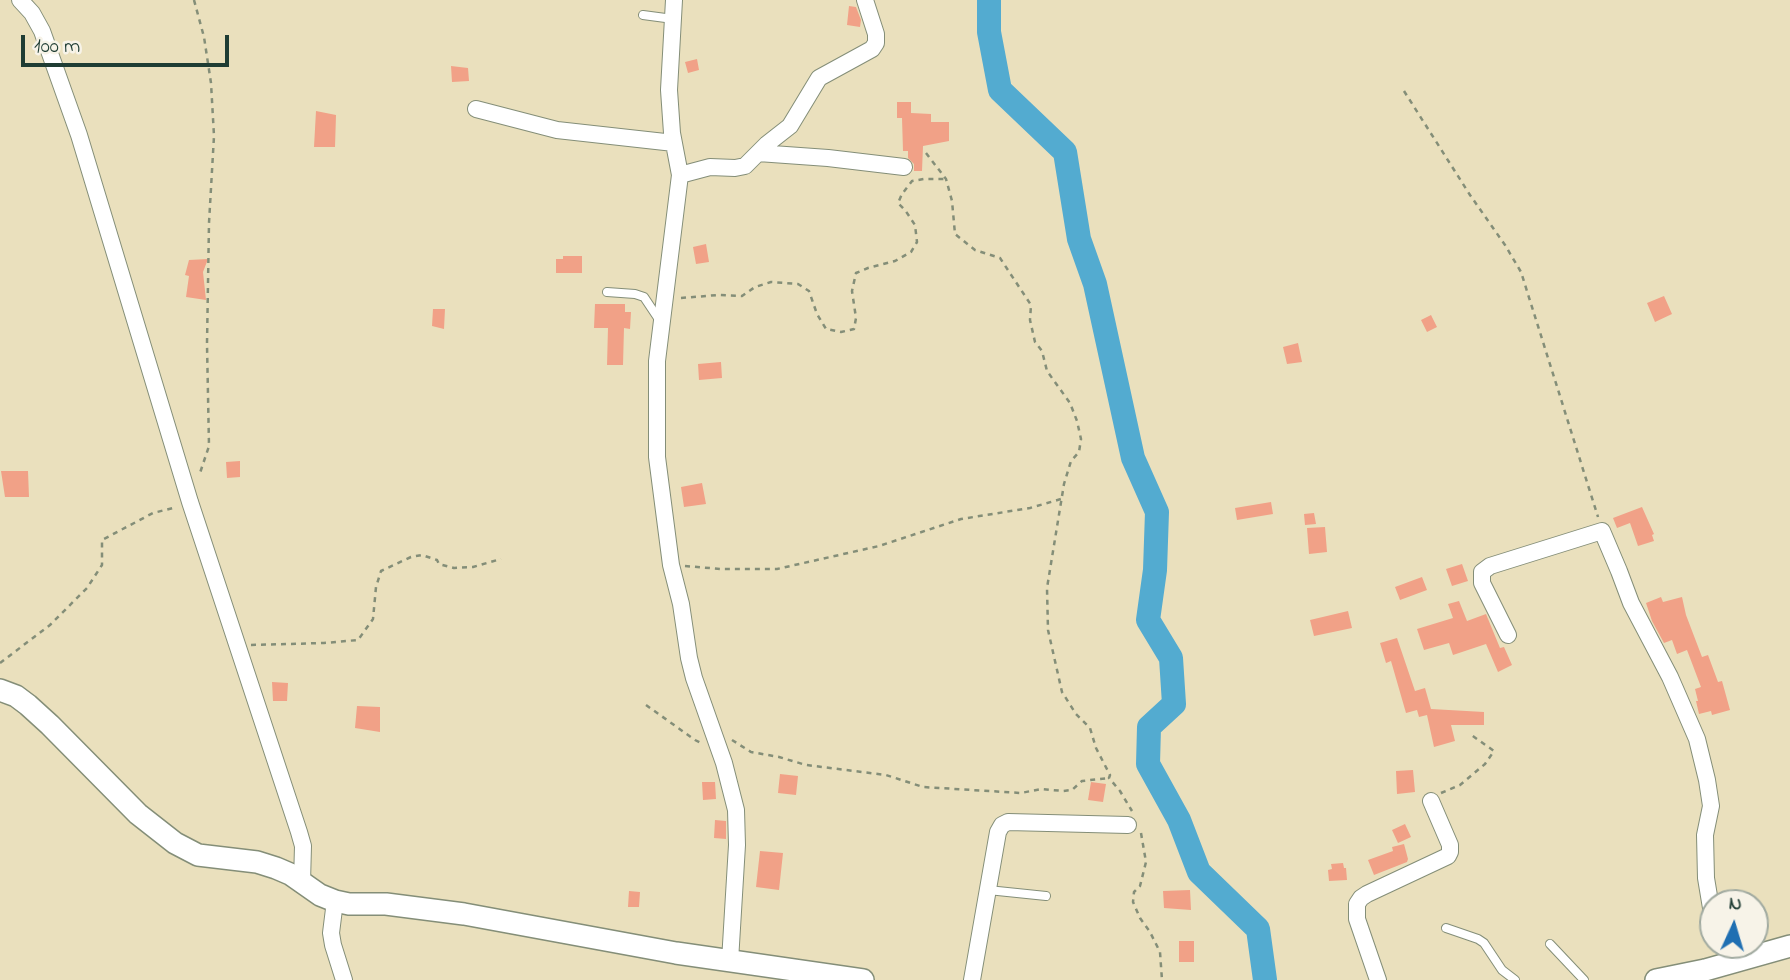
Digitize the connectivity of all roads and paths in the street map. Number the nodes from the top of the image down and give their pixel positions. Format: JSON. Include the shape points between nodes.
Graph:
{"nodes":[{"id":1,"x":20,"y":0,"type":"edge"},
{"id":2,"x":194,"y":0,"type":"edge"},
{"id":3,"x":674,"y":0,"type":"edge"},
{"id":4,"x":865,"y":0,"type":"edge"},
{"id":5,"x":643,"y":15,"type":"dead end"},
{"id":6,"x":673,"y":19,"type":"junction"},
{"id":7,"x":1404,"y":91,"type":"dead end"},
{"id":8,"x":476,"y":109,"type":"dead end"},
{"id":9,"x":674,"y":143,"type":"junction"},
{"id":10,"x":758,"y":153,"type":"junction"},
{"id":11,"x":926,"y":153,"type":"dead end"},
{"id":12,"x":904,"y":167,"type":"dead end"},
{"id":13,"x":680,"y":175,"type":"junction"},
{"id":14,"x":946,"y":179,"type":"junction"},
{"id":15,"x":607,"y":292,"type":"dead end"},
{"id":16,"x":663,"y":299,"type":"junction"},
{"id":17,"x":661,"y":322,"type":"junction"},
{"id":18,"x":1061,"y":499,"type":"junction"},
{"id":19,"x":190,"y":502,"type":"junction"},
{"id":20,"x":1602,"y":531,"type":"junction"},
{"id":21,"x":501,"y":559,"type":"dead end"},
{"id":22,"x":671,"y":565,"type":"junction"},
{"id":23,"x":1508,"y":635,"type":"dead end"},
{"id":24,"x":237,"y":646,"type":"junction"},
{"id":25,"x":0,"y":663,"type":"edge"},
{"id":26,"x":0,"y":690,"type":"edge"},
{"id":27,"x":646,"y":705,"type":"dead end"},
{"id":28,"x":713,"y":729,"type":"junction"},
{"id":29,"x":1470,"y":734,"type":"dead end"},
{"id":30,"x":720,"y":752,"type":"junction"},
{"id":31,"x":1109,"y":778,"type":"junction"},
{"id":32,"x":1431,"y":801,"type":"joint"},
{"id":33,"x":1135,"y":824,"type":"junction"},
{"id":34,"x":302,"y":882,"type":"junction"},
{"id":35,"x":1708,"y":889,"type":"edge"},
{"id":36,"x":988,"y":890,"type":"junction"},
{"id":37,"x":1046,"y":897,"type":"dead end"},
{"id":38,"x":335,"y":901,"type":"junction"},
{"id":39,"x":1446,"y":928,"type":"dead end"},
{"id":40,"x":1550,"y":944,"type":"dead end"},
{"id":41,"x":1790,"y":946,"type":"edge"},
{"id":42,"x":1769,"y":948,"type":"edge"},
{"id":43,"x":1722,"y":959,"type":"edge"},
{"id":44,"x":730,"y":961,"type":"junction"},
{"id":45,"x":1704,"y":975,"type":"edge"},
{"id":46,"x":344,"y":980,"type":"edge"},
{"id":47,"x":863,"y":980,"type":"edge"},
{"id":48,"x":972,"y":980,"type":"edge"},
{"id":49,"x":1162,"y":980,"type":"edge"},
{"id":50,"x":1378,"y":980,"type":"edge"},
{"id":51,"x":1515,"y":980,"type":"edge"},
{"id":52,"x":1584,"y":980,"type":"edge"},
{"id":53,"x":1656,"y":980,"type":"edge"}],
"edges":[{"from":1,"to":19,"type":"street","via":[[42,31],[79,135]]},
{"from":2,"to":19,"type":"path","via":[[211,83],[214,136],[207,344],[209,446]]},
{"from":3,"to":6,"type":"street"},
{"from":4,"to":10,"type":"street","via":[[876,34],[872,49],[819,78],[790,126]]},
{"from":5,"to":6,"type":"lane"},
{"from":6,"to":9,"type":"street","via":[[669,90]]},
{"from":7,"to":20,"type":"path","via":[[1521,272]]},
{"from":8,"to":9,"type":"street","via":[[557,130]]},
{"from":9,"to":13,"type":"street"},
{"from":10,"to":12,"type":"street"},
{"from":10,"to":13,"type":"street","via":[[741,168],[710,167]]},
{"from":11,"to":14,"type":"path"},
{"from":13,"to":16,"type":"street"},
{"from":14,"to":16,"type":"path","via":[[912,181],[902,194],[898,203],[915,225],[917,242],[911,252],[895,261],[856,273],[854,330],[826,329],[809,291],[798,284],[771,282],[742,296]]},
{"from":14,"to":18,"type":"path","via":[[955,234],[975,250],[1000,258],[1018,284],[1031,305],[1035,342],[1047,371],[1077,421],[1079,452],[1071,461]]},
{"from":15,"to":17,"type":"lane","via":[[644,297]]},
{"from":16,"to":17,"type":"street"},
{"from":17,"to":22,"type":"street","via":[[657,457]]},
{"from":18,"to":22,"type":"path","via":[[961,519],[879,546],[777,569]]},
{"from":18,"to":31,"type":"path","via":[[1047,588],[1048,630],[1062,692],[1090,728]]},
{"from":19,"to":24,"type":"street"},
{"from":19,"to":25,"type":"path","via":[[153,513],[102,541],[102,565],[87,588],[50,625]]},
{"from":20,"to":23,"type":"street","via":[[1482,572],[1482,583]]},
{"from":20,"to":35,"type":"street","via":[[1631,603],[1697,739],[1711,806],[1705,835]]},
{"from":21,"to":24,"type":"path","via":[[454,568],[422,555],[381,571],[373,619],[358,640]]},
{"from":22,"to":28,"type":"street","via":[[694,678]]},
{"from":24,"to":34,"type":"street","via":[[301,839]]},
{"from":26,"to":34,"type":"street","via":[[29,705],[120,797],[175,843],[198,855],[276,867]]},
{"from":27,"to":30,"type":"path"},
{"from":28,"to":30,"type":"street"},
{"from":28,"to":31,"type":"path","via":[[751,752],[806,765],[886,775],[923,787],[1063,791],[1082,781]]},
{"from":29,"to":32,"type":"path","via":[[1494,751],[1460,785]]},
{"from":30,"to":44,"type":"street","via":[[737,827]]},
{"from":31,"to":33,"type":"path"},
{"from":32,"to":50,"type":"street","via":[[1450,845],[1448,856],[1367,894],[1357,904],[1357,919]]},
{"from":33,"to":36,"type":"street","via":[[1008,822],[998,832]]},
{"from":33,"to":49,"type":"path","via":[[1142,835],[1146,862],[1133,902],[1160,952]]},
{"from":34,"to":38,"type":"street"},
{"from":36,"to":37,"type":"lane"},
{"from":36,"to":48,"type":"street"},
{"from":38,"to":44,"type":"street","via":[[464,914]]},
{"from":38,"to":46,"type":"street","via":[[331,933]]},
{"from":39,"to":51,"type":"lane","via":[[1484,943],[1502,970]]},
{"from":40,"to":52,"type":"lane"},
{"from":41,"to":42,"type":"street"},
{"from":43,"to":45,"type":"street"},
{"from":44,"to":47,"type":"street"},
{"from":45,"to":53,"type":"street"}]}
